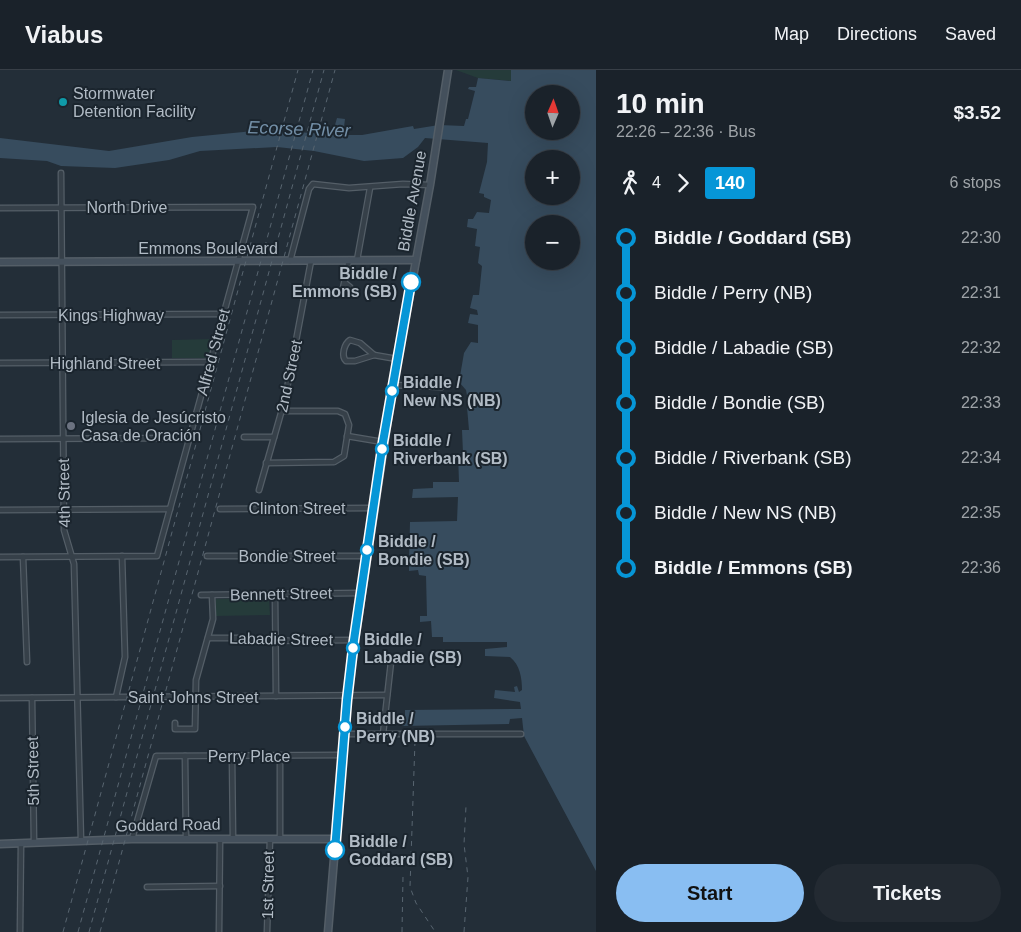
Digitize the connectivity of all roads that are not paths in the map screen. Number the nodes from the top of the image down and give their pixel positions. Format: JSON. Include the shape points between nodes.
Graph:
{"nodes":[{"id":1,"x":448,"y":70,"type":"edge"},
{"id":2,"x":61,"y":173,"type":"dead end"},
{"id":3,"x":430,"y":186,"type":"junction"},
{"id":4,"x":370,"y":188,"type":"junction"},
{"id":5,"x":61,"y":207,"type":"junction"},
{"id":6,"x":253,"y":207,"type":"joint"},
{"id":7,"x":0,"y":208,"type":"edge"},
{"id":8,"x":353,"y":260,"type":"junction"},
{"id":9,"x":416,"y":260,"type":"junction"},
{"id":10,"x":238,"y":261,"type":"junction"},
{"id":11,"x":290,"y":261,"type":"junction"},
{"id":12,"x":311,"y":261,"type":"junction"},
{"id":13,"x":0,"y":262,"type":"edge"},
{"id":14,"x":62,"y":262,"type":"junction"},
{"id":15,"x":345,"y":283,"type":"dead end"},
{"id":16,"x":223,"y":314,"type":"junction"},
{"id":17,"x":0,"y":315,"type":"edge"},
{"id":18,"x":62,"y":315,"type":"junction"},
{"id":19,"x":374,"y":355,"type":"junction"},
{"id":20,"x":397,"y":359,"type":"junction"},
{"id":21,"x":210,"y":362,"type":"junction"},
{"id":22,"x":0,"y":363,"type":"edge"},
{"id":23,"x":63,"y":363,"type":"junction"},
{"id":24,"x":393,"y":385,"type":"junction"},
{"id":25,"x":442,"y":387,"type":"dead end"},
{"id":26,"x":282,"y":412,"type":"junction"},
{"id":27,"x":347,"y":436,"type":"junction"},
{"id":28,"x":244,"y":437,"type":"dead end"},
{"id":29,"x":274,"y":437,"type":"junction"},
{"id":30,"x":189,"y":438,"type":"junction"},
{"id":31,"x":0,"y":439,"type":"edge"},
{"id":32,"x":63,"y":439,"type":"junction"},
{"id":33,"x":383,"y":442,"type":"junction"},
{"id":34,"x":266,"y":463,"type":"junction"},
{"id":35,"x":259,"y":490,"type":"dead end"},
{"id":36,"x":374,"y":508,"type":"junction"},
{"id":37,"x":64,"y":509,"type":"junction"},
{"id":38,"x":170,"y":509,"type":"junction"},
{"id":39,"x":220,"y":509,"type":"dead end"},
{"id":40,"x":0,"y":510,"type":"edge"},
{"id":41,"x":72,"y":556,"type":"junction"},
{"id":42,"x":122,"y":556,"type":"junction"},
{"id":43,"x":207,"y":556,"type":"dead end"},
{"id":44,"x":366,"y":556,"type":"junction"},
{"id":45,"x":0,"y":557,"type":"edge"},
{"id":46,"x":23,"y":557,"type":"junction"},
{"id":47,"x":361,"y":593,"type":"junction"},
{"id":48,"x":275,"y":594,"type":"junction"},
{"id":49,"x":212,"y":595,"type":"junction"},
{"id":50,"x":200,"y":596,"type":"dead end"},
{"id":51,"x":208,"y":638,"type":"junction"},
{"id":52,"x":354,"y":640,"type":"junction"},
{"id":53,"x":275,"y":641,"type":"junction"},
{"id":54,"x":27,"y":662,"type":"dead end"},
{"id":55,"x":391,"y":662,"type":"dead end"},
{"id":56,"x":387,"y":695,"type":"junction"},
{"id":57,"x":276,"y":696,"type":"junction"},
{"id":58,"x":347,"y":696,"type":"junction"},
{"id":59,"x":196,"y":697,"type":"junction"},
{"id":60,"x":0,"y":698,"type":"edge"},
{"id":61,"x":32,"y":698,"type":"junction"},
{"id":62,"x":79,"y":698,"type":"junction"},
{"id":63,"x":116,"y":698,"type":"junction"},
{"id":64,"x":175,"y":723,"type":"dead end"},
{"id":65,"x":344,"y":734,"type":"junction"},
{"id":66,"x":383,"y":734,"type":"junction"},
{"id":67,"x":521,"y":734,"type":"dead end"},
{"id":68,"x":280,"y":755,"type":"junction"},
{"id":69,"x":342,"y":755,"type":"junction"},
{"id":70,"x":185,"y":756,"type":"junction"},
{"id":71,"x":232,"y":756,"type":"junction"},
{"id":72,"x":233,"y":838,"type":"junction"},
{"id":73,"x":132,"y":839,"type":"junction"},
{"id":74,"x":186,"y":839,"type":"junction"},
{"id":75,"x":220,"y":839,"type":"junction"},
{"id":76,"x":270,"y":839,"type":"junction"},
{"id":77,"x":280,"y":839,"type":"junction"},
{"id":78,"x":336,"y":839,"type":"junction"},
{"id":79,"x":81,"y":841,"type":"junction"},
{"id":80,"x":34,"y":843,"type":"junction"},
{"id":81,"x":0,"y":844,"type":"edge"},
{"id":82,"x":21,"y":844,"type":"junction"},
{"id":83,"x":220,"y":886,"type":"junction"},
{"id":84,"x":147,"y":887,"type":"dead end"},
{"id":85,"x":20,"y":932,"type":"edge"},
{"id":86,"x":219,"y":932,"type":"edge"},
{"id":87,"x":267,"y":932,"type":"edge"},
{"id":88,"x":328,"y":932,"type":"edge"}],
"edges":[{"from":1,"to":3,"type":"main road","name":"Biddle Avenue"},
{"from":2,"to":5,"type":"street","name":"4th Street"},
{"from":3,"to":4,"type":"street","via":[[403,184]]},
{"from":3,"to":9,"type":"main road","name":"Biddle Avenue"},
{"from":4,"to":8,"type":"street"},
{"from":4,"to":11,"type":"street","via":[[313,184]]},
{"from":5,"to":6,"type":"street","name":"North Drive"},
{"from":5,"to":7,"type":"street","name":"North Drive"},
{"from":5,"to":14,"type":"street","name":"4th Street"},
{"from":6,"to":10,"type":"street","name":"Alfred Street"},
{"from":8,"to":9,"type":"main road","name":"Emmons Boulevard"},
{"from":8,"to":12,"type":"main road","name":"Emmons Boulevard"},
{"from":8,"to":15,"type":"street"},
{"from":9,"to":20,"type":"main road","name":"Biddle Avenue"},
{"from":10,"to":11,"type":"main road","name":"Emmons Boulevard"},
{"from":10,"to":14,"type":"main road","name":"Emmons Boulevard"},
{"from":10,"to":16,"type":"street","name":"Alfred Street"},
{"from":11,"to":12,"type":"main road","name":"Emmons Boulevard"},
{"from":12,"to":26,"type":"street","name":"2nd Street"},
{"from":13,"to":14,"type":"main road","name":"Emmons Boulevard"},
{"from":14,"to":18,"type":"street","name":"4th Street"},
{"from":16,"to":18,"type":"street","name":"Kings Highway"},
{"from":16,"to":21,"type":"street","name":"Alfred Street"},
{"from":17,"to":18,"type":"street","name":"Kings Highway"},
{"from":18,"to":23,"type":"street","name":"4th Street"},
{"from":19,"to":19,"type":"street","via":[[353,340],[345,345],[343,357],[350,362]]},
{"from":19,"to":20,"type":"street"},
{"from":20,"to":24,"type":"main road","name":"Biddle Avenue"},
{"from":21,"to":23,"type":"street","name":"Highland Street"},
{"from":21,"to":30,"type":"street","name":"Alfred Street"},
{"from":22,"to":23,"type":"street","name":"Highland Street"},
{"from":23,"to":32,"type":"street","name":"4th Street"},
{"from":24,"to":25,"type":"street"},
{"from":24,"to":33,"type":"main road","name":"Biddle Avenue"},
{"from":26,"to":27,"type":"street","via":[[340,411],[348,419]]},
{"from":26,"to":29,"type":"street","name":"2nd Street"},
{"from":27,"to":33,"type":"street"},
{"from":27,"to":34,"type":"street","via":[[344,456],[337,461]]},
{"from":28,"to":29,"type":"street"},
{"from":29,"to":34,"type":"street","name":"2nd Street"},
{"from":30,"to":32,"type":"street"},
{"from":30,"to":38,"type":"street","name":"Alfred Street"},
{"from":31,"to":32,"type":"street"},
{"from":32,"to":37,"type":"street","name":"4th Street"},
{"from":33,"to":36,"type":"main road","name":"Biddle Avenue"},
{"from":34,"to":35,"type":"street","name":"2nd Street"},
{"from":36,"to":39,"type":"street","name":"Clinton Street"},
{"from":36,"to":44,"type":"main road","name":"Biddle Avenue"},
{"from":37,"to":38,"type":"street"},
{"from":37,"to":40,"type":"street"},
{"from":37,"to":41,"type":"street","name":"4th Street","via":[[64,530]]},
{"from":38,"to":42,"type":"street","name":"Alfred Street","via":[[157,556]]},
{"from":41,"to":42,"type":"street"},
{"from":41,"to":46,"type":"street"},
{"from":41,"to":62,"type":"street","name":"4th Street"},
{"from":42,"to":63,"type":"street","via":[[125,657]]},
{"from":43,"to":44,"type":"street","name":"Bondie Street"},
{"from":44,"to":47,"type":"main road","name":"Biddle Avenue"},
{"from":45,"to":46,"type":"street"},
{"from":46,"to":54,"type":"street"},
{"from":47,"to":48,"type":"street","name":"Bennett Street"},
{"from":47,"to":52,"type":"main road","name":"Biddle Avenue"},
{"from":48,"to":49,"type":"street","name":"Bennett Street"},
{"from":48,"to":53,"type":"street"},
{"from":49,"to":50,"type":"street","name":"Bennett Street"},
{"from":49,"to":51,"type":"street","via":[[213,619]]},
{"from":51,"to":53,"type":"street","name":"Labadie Street"},
{"from":51,"to":59,"type":"street","via":[[196,680]]},
{"from":52,"to":53,"type":"street","name":"Labadie Street"},
{"from":52,"to":58,"type":"main road","name":"Biddle Avenue"},
{"from":53,"to":57,"type":"street"},
{"from":55,"to":56,"type":"street"},
{"from":56,"to":58,"type":"street","name":"Saint Johns Street"},
{"from":56,"to":66,"type":"street"},
{"from":57,"to":58,"type":"street","name":"Saint Johns Street"},
{"from":57,"to":59,"type":"street","name":"Saint Johns Street"},
{"from":58,"to":65,"type":"main road","name":"Biddle Avenue"},
{"from":59,"to":63,"type":"street","name":"Saint Johns Street"},
{"from":59,"to":64,"type":"street","via":[[196,730],[175,729]]},
{"from":60,"to":61,"type":"street","name":"Saint Johns Street"},
{"from":61,"to":62,"type":"street","name":"Saint Johns Street"},
{"from":61,"to":80,"type":"street","name":"5th Street"},
{"from":62,"to":63,"type":"street","name":"Saint Johns Street"},
{"from":62,"to":79,"type":"street","name":"4th Street"},
{"from":65,"to":66,"type":"street"},
{"from":65,"to":69,"type":"main road","name":"Biddle Avenue"},
{"from":66,"to":67,"type":"street"},
{"from":68,"to":69,"type":"street","name":"Perry Place"},
{"from":68,"to":71,"type":"street","name":"Perry Place"},
{"from":68,"to":77,"type":"street","name":"1st Street"},
{"from":69,"to":78,"type":"main road","name":"Biddle Avenue"},
{"from":70,"to":71,"type":"street","name":"Perry Place"},
{"from":70,"to":73,"type":"street","name":"Perry Place","via":[[156,756]]},
{"from":70,"to":74,"type":"street"},
{"from":71,"to":72,"type":"street"},
{"from":72,"to":75,"type":"main road","name":"Goddard Road"},
{"from":72,"to":76,"type":"main road","name":"Goddard Road"},
{"from":73,"to":74,"type":"main road","name":"Goddard Road"},
{"from":73,"to":79,"type":"main road","name":"Goddard Road"},
{"from":74,"to":75,"type":"main road","name":"Goddard Road"},
{"from":75,"to":83,"type":"street"},
{"from":76,"to":77,"type":"main road","name":"Goddard Road"},
{"from":76,"to":87,"type":"street","name":"1st Street"},
{"from":77,"to":78,"type":"main road","name":"Goddard Road"},
{"from":78,"to":88,"type":"main road","name":"Biddle Avenue"},
{"from":79,"to":80,"type":"main road","name":"Goddard Road"},
{"from":80,"to":82,"type":"main road","name":"Goddard Road"},
{"from":81,"to":82,"type":"main road","name":"Goddard Road"},
{"from":82,"to":85,"type":"street"},
{"from":83,"to":84,"type":"street"},
{"from":83,"to":86,"type":"street"}]}
